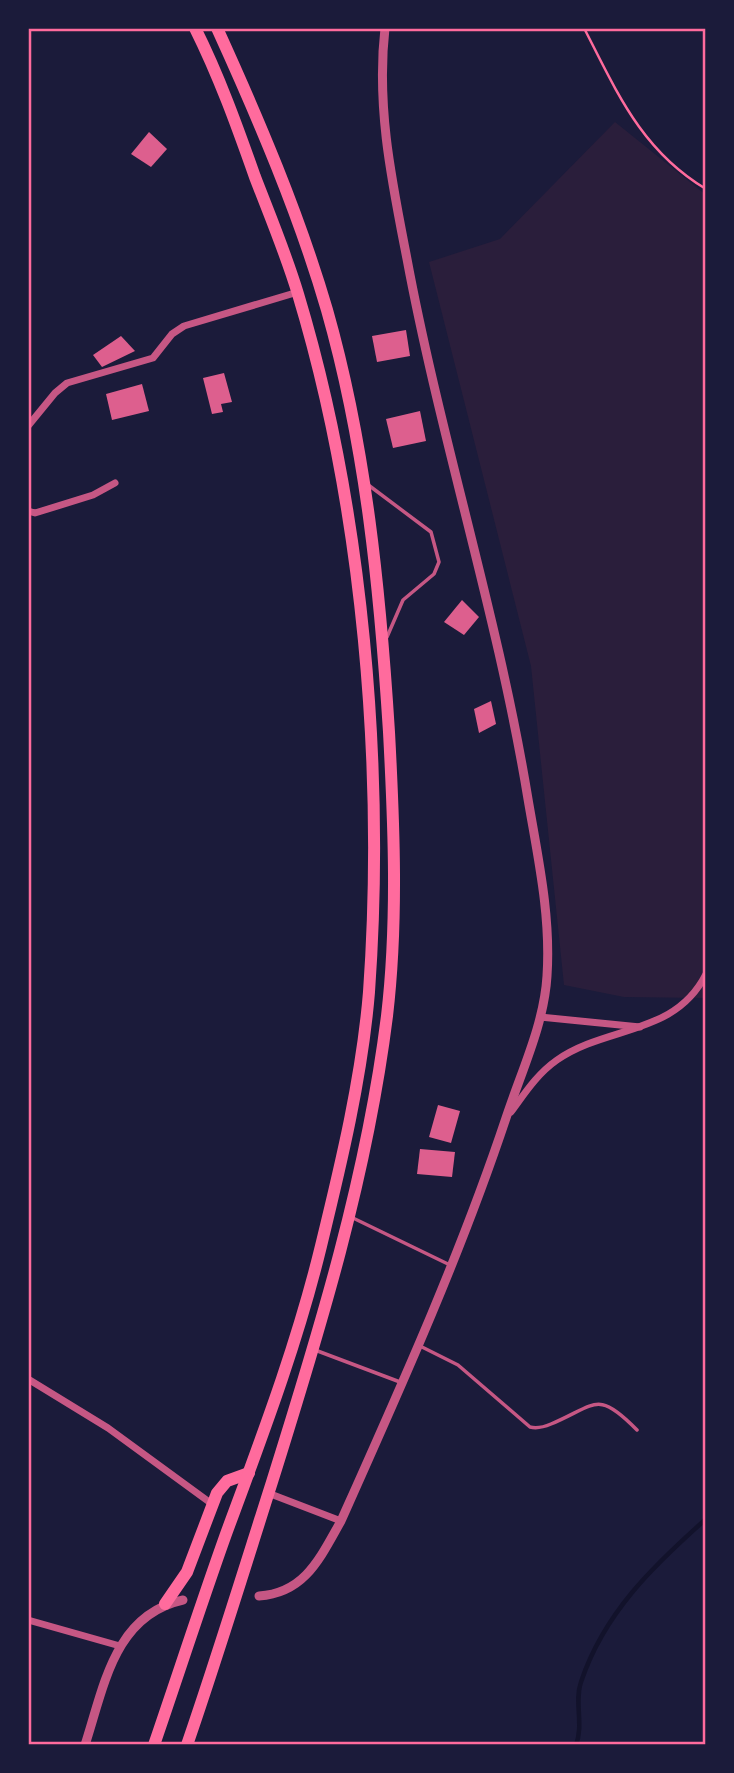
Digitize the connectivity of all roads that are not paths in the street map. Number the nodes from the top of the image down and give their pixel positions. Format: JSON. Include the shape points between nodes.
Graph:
{"nodes":[{"id":1,"x":195,"y":28,"type":"edge"},
{"id":2,"x":217,"y":28,"type":"edge"},
{"id":3,"x":385,"y":28,"type":"edge"},
{"id":4,"x":298,"y":292,"type":"junction"},
{"id":5,"x":28,"y":426,"type":"edge"},
{"id":6,"x":363,"y":481,"type":"junction"},
{"id":7,"x":115,"y":483,"type":"dead end"},
{"id":8,"x":28,"y":511,"type":"edge"},
{"id":9,"x":384,"y":660,"type":"junction"},
{"id":10,"x":706,"y":974,"type":"edge"},
{"id":11,"x":540,"y":1017,"type":"junction"},
{"id":12,"x":644,"y":1027,"type":"junction"},
{"id":13,"x":506,"y":1118,"type":"junction"},
{"id":14,"x":351,"y":1216,"type":"junction"},
{"id":15,"x":452,"y":1266,"type":"junction"},
{"id":16,"x":418,"y":1345,"type":"junction"},
{"id":17,"x":314,"y":1350,"type":"junction"},
{"id":18,"x":28,"y":1379,"type":"edge"},
{"id":19,"x":402,"y":1382,"type":"junction"},
{"id":20,"x":637,"y":1430,"type":"dead end"},
{"id":21,"x":249,"y":1474,"type":"junction"},
{"id":22,"x":268,"y":1493,"type":"junction"},
{"id":23,"x":212,"y":1504,"type":"junction"},
{"id":24,"x":341,"y":1521,"type":"junction"},
{"id":25,"x":259,"y":1596,"type":"dead end"},
{"id":26,"x":183,"y":1600,"type":"dead end"},
{"id":27,"x":165,"y":1604,"type":"junction"},
{"id":28,"x":28,"y":1620,"type":"edge"},
{"id":29,"x":120,"y":1646,"type":"junction"},
{"id":30,"x":85,"y":1745,"type":"edge"},
{"id":31,"x":154,"y":1745,"type":"edge"},
{"id":32,"x":187,"y":1745,"type":"edge"}],
"edges":[{"from":1,"to":4,"type":"highway","via":[[236,122]]},
{"from":2,"to":6,"type":"highway","via":[[328,313]]},
{"from":3,"to":11,"type":"street","via":[[382,108],[397,211],[430,374],[490,607],[519,744],[544,898],[547,979]]},
{"from":4,"to":5,"type":"street","via":[[190,323],[176,330],[153,358],[67,383]]},
{"from":4,"to":21,"type":"highway","via":[[336,457],[363,650],[373,805],[369,994],[357,1078],[320,1251],[278,1395]]},
{"from":6,"to":9,"type":"highway"},
{"from":6,"to":9,"type":"lane","via":[[431,532],[439,562],[397,610],[387,634]]},
{"from":7,"to":8,"type":"street","via":[[93,495],[35,513]]},
{"from":9,"to":14,"type":"highway","via":[[394,937],[376,1090]]},
{"from":10,"to":12,"type":"street","via":[[684,1004]]},
{"from":11,"to":12,"type":"street"},
{"from":11,"to":13,"type":"street"},
{"from":12,"to":13,"type":"street","via":[[583,1046],[557,1060],[536,1078]]},
{"from":13,"to":15,"type":"street"},
{"from":14,"to":15,"type":"lane"},
{"from":14,"to":17,"type":"highway"},
{"from":15,"to":16,"type":"street"},
{"from":16,"to":19,"type":"street"},
{"from":16,"to":20,"type":"lane","via":[[475,1377],[530,1427],[544,1427],[601,1403],[610,1405]]},
{"from":17,"to":19,"type":"lane"},
{"from":17,"to":22,"type":"highway"},
{"from":18,"to":23,"type":"street"},
{"from":19,"to":24,"type":"street"},
{"from":21,"to":23,"type":"highway","via":[[228,1481]]},
{"from":21,"to":31,"type":"highway"},
{"from":22,"to":24,"type":"street"},
{"from":22,"to":32,"type":"highway"},
{"from":23,"to":27,"type":"highway","via":[[187,1572]]},
{"from":24,"to":25,"type":"street","via":[[322,1556],[298,1585]]},
{"from":26,"to":27,"type":"street"},
{"from":27,"to":29,"type":"street","via":[[142,1619]]},
{"from":28,"to":29,"type":"street"},
{"from":29,"to":30,"type":"street"}]}
